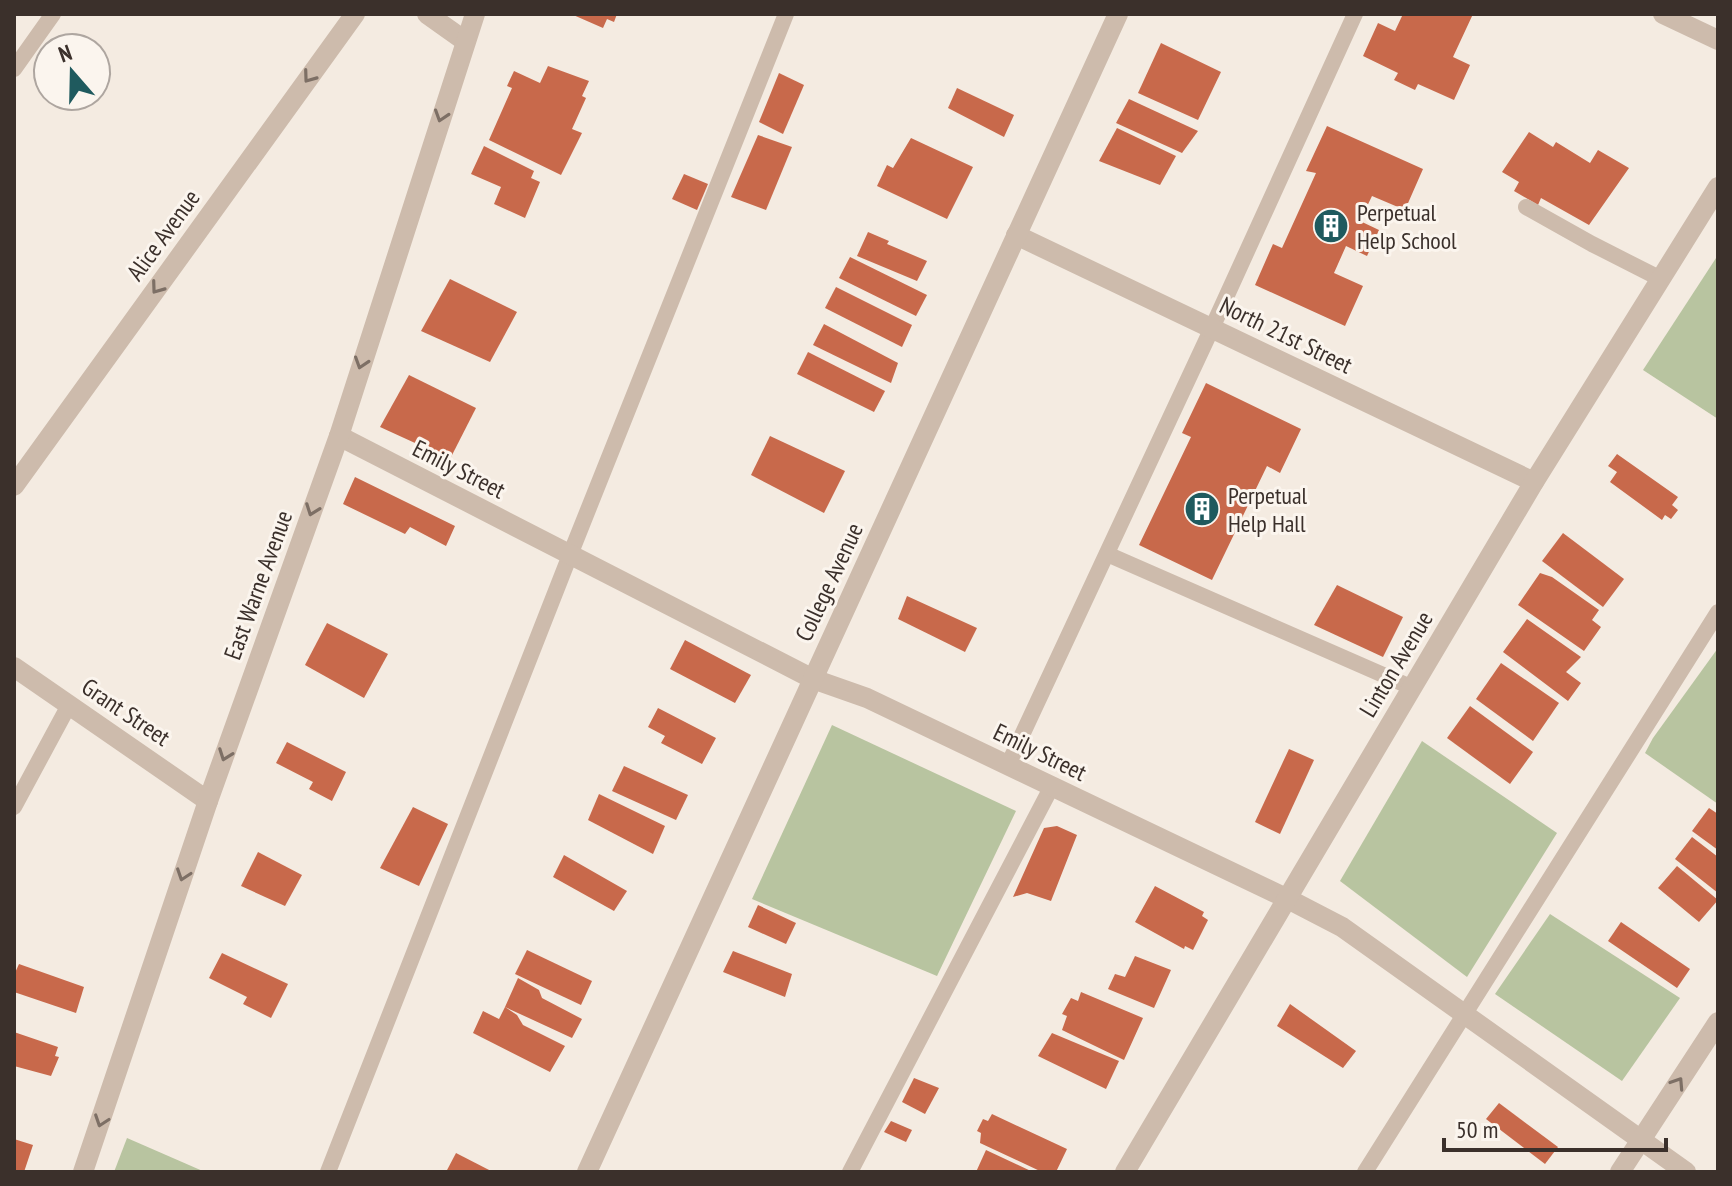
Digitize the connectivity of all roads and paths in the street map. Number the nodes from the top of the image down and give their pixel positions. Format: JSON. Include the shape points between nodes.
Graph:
{"nodes":[{"id":1,"x":53,"y":14,"type":"edge"},
{"id":2,"x":355,"y":14,"type":"edge"},
{"id":3,"x":427,"y":14,"type":"edge"},
{"id":4,"x":475,"y":14,"type":"edge"},
{"id":5,"x":786,"y":14,"type":"edge"},
{"id":6,"x":1118,"y":14,"type":"edge"},
{"id":7,"x":1355,"y":14,"type":"edge"},
{"id":8,"x":1663,"y":14,"type":"edge"},
{"id":9,"x":1718,"y":40,"type":"edge"},
{"id":10,"x":465,"y":41,"type":"junction"},
{"id":11,"x":14,"y":69,"type":"edge"},
{"id":12,"x":1718,"y":187,"type":"edge"},
{"id":13,"x":1526,"y":207,"type":"dead end"},
{"id":14,"x":1016,"y":235,"type":"junction"},
{"id":15,"x":1661,"y":279,"type":"junction"},
{"id":16,"x":1212,"y":328,"type":"junction"},
{"id":17,"x":339,"y":436,"type":"junction"},
{"id":18,"x":1534,"y":482,"type":"junction"},
{"id":19,"x":14,"y":486,"type":"edge"},
{"id":20,"x":1107,"y":554,"type":"junction"},
{"id":21,"x":570,"y":555,"type":"junction"},
{"id":22,"x":1718,"y":612,"type":"edge"},
{"id":23,"x":14,"y":667,"type":"edge"},
{"id":24,"x":813,"y":679,"type":"junction"},
{"id":25,"x":1413,"y":688,"type":"junction"},
{"id":26,"x":69,"y":705,"type":"junction"},
{"id":27,"x":1008,"y":765,"type":"junction"},
{"id":28,"x":1052,"y":786,"type":"junction"},
{"id":29,"x":208,"y":801,"type":"junction"},
{"id":30,"x":14,"y":807,"type":"edge"},
{"id":31,"x":1288,"y":899,"type":"junction"},
{"id":32,"x":1464,"y":1014,"type":"junction"},
{"id":33,"x":1718,"y":1022,"type":"edge"},
{"id":34,"x":1642,"y":1140,"type":"junction"},
{"id":35,"x":83,"y":1172,"type":"edge"},
{"id":36,"x":328,"y":1172,"type":"edge"},
{"id":37,"x":587,"y":1172,"type":"edge"},
{"id":38,"x":850,"y":1172,"type":"edge"},
{"id":39,"x":1125,"y":1172,"type":"edge"},
{"id":40,"x":1365,"y":1172,"type":"edge"},
{"id":41,"x":1620,"y":1172,"type":"edge"},
{"id":42,"x":1686,"y":1172,"type":"edge"}],
"edges":[{"from":1,"to":11,"type":"lane"},
{"from":2,"to":19,"type":"street","name":"Alice Avenue","one_way":true},
{"from":3,"to":10,"type":"street"},
{"from":4,"to":10,"type":"street","name":"East Warne Avenue"},
{"from":5,"to":21,"type":"lane"},
{"from":6,"to":14,"type":"street","name":"College Avenue"},
{"from":7,"to":16,"type":"lane"},
{"from":8,"to":9,"type":"street"},
{"from":10,"to":17,"type":"street","name":"East Warne Avenue","one_way":true},
{"from":12,"to":15,"type":"street","name":"Linton Avenue"},
{"from":13,"to":15,"type":"lane"},
{"from":14,"to":16,"type":"street","name":"North 21st Street"},
{"from":14,"to":24,"type":"street","name":"College Avenue"},
{"from":15,"to":18,"type":"street","name":"Linton Avenue"},
{"from":16,"to":18,"type":"street","name":"North 21st Street"},
{"from":16,"to":20,"type":"lane"},
{"from":17,"to":21,"type":"street","name":"Emily Street"},
{"from":17,"to":29,"type":"street","name":"East Warne Avenue","one_way":true},
{"from":18,"to":25,"type":"street","name":"Linton Avenue"},
{"from":20,"to":25,"type":"lane"},
{"from":20,"to":27,"type":"lane"},
{"from":21,"to":24,"type":"street","name":"Emily Street"},
{"from":21,"to":36,"type":"lane"},
{"from":22,"to":32,"type":"lane"},
{"from":23,"to":26,"type":"street","name":"Grant Street"},
{"from":24,"to":27,"type":"street","name":"Emily Street","via":[[867,698]]},
{"from":24,"to":37,"type":"street","name":"College Avenue"},
{"from":25,"to":31,"type":"street","name":"Linton Avenue"},
{"from":26,"to":29,"type":"street","name":"Grant Street"},
{"from":26,"to":30,"type":"lane"},
{"from":27,"to":28,"type":"street","name":"Emily Street"},
{"from":28,"to":31,"type":"street","name":"Emily Street"},
{"from":28,"to":38,"type":"lane"},
{"from":29,"to":35,"type":"street","name":"East Warne Avenue","one_way":true},
{"from":31,"to":32,"type":"street","name":"Emily Street","via":[[1342,927]]},
{"from":31,"to":39,"type":"street","name":"Linton Avenue"},
{"from":32,"to":34,"type":"street","name":"Emily Street"},
{"from":32,"to":40,"type":"lane"},
{"from":34,"to":33,"type":"street","one_way":true},
{"from":34,"to":41,"type":"street"},
{"from":34,"to":42,"type":"street","name":"Emily Street"}]}
